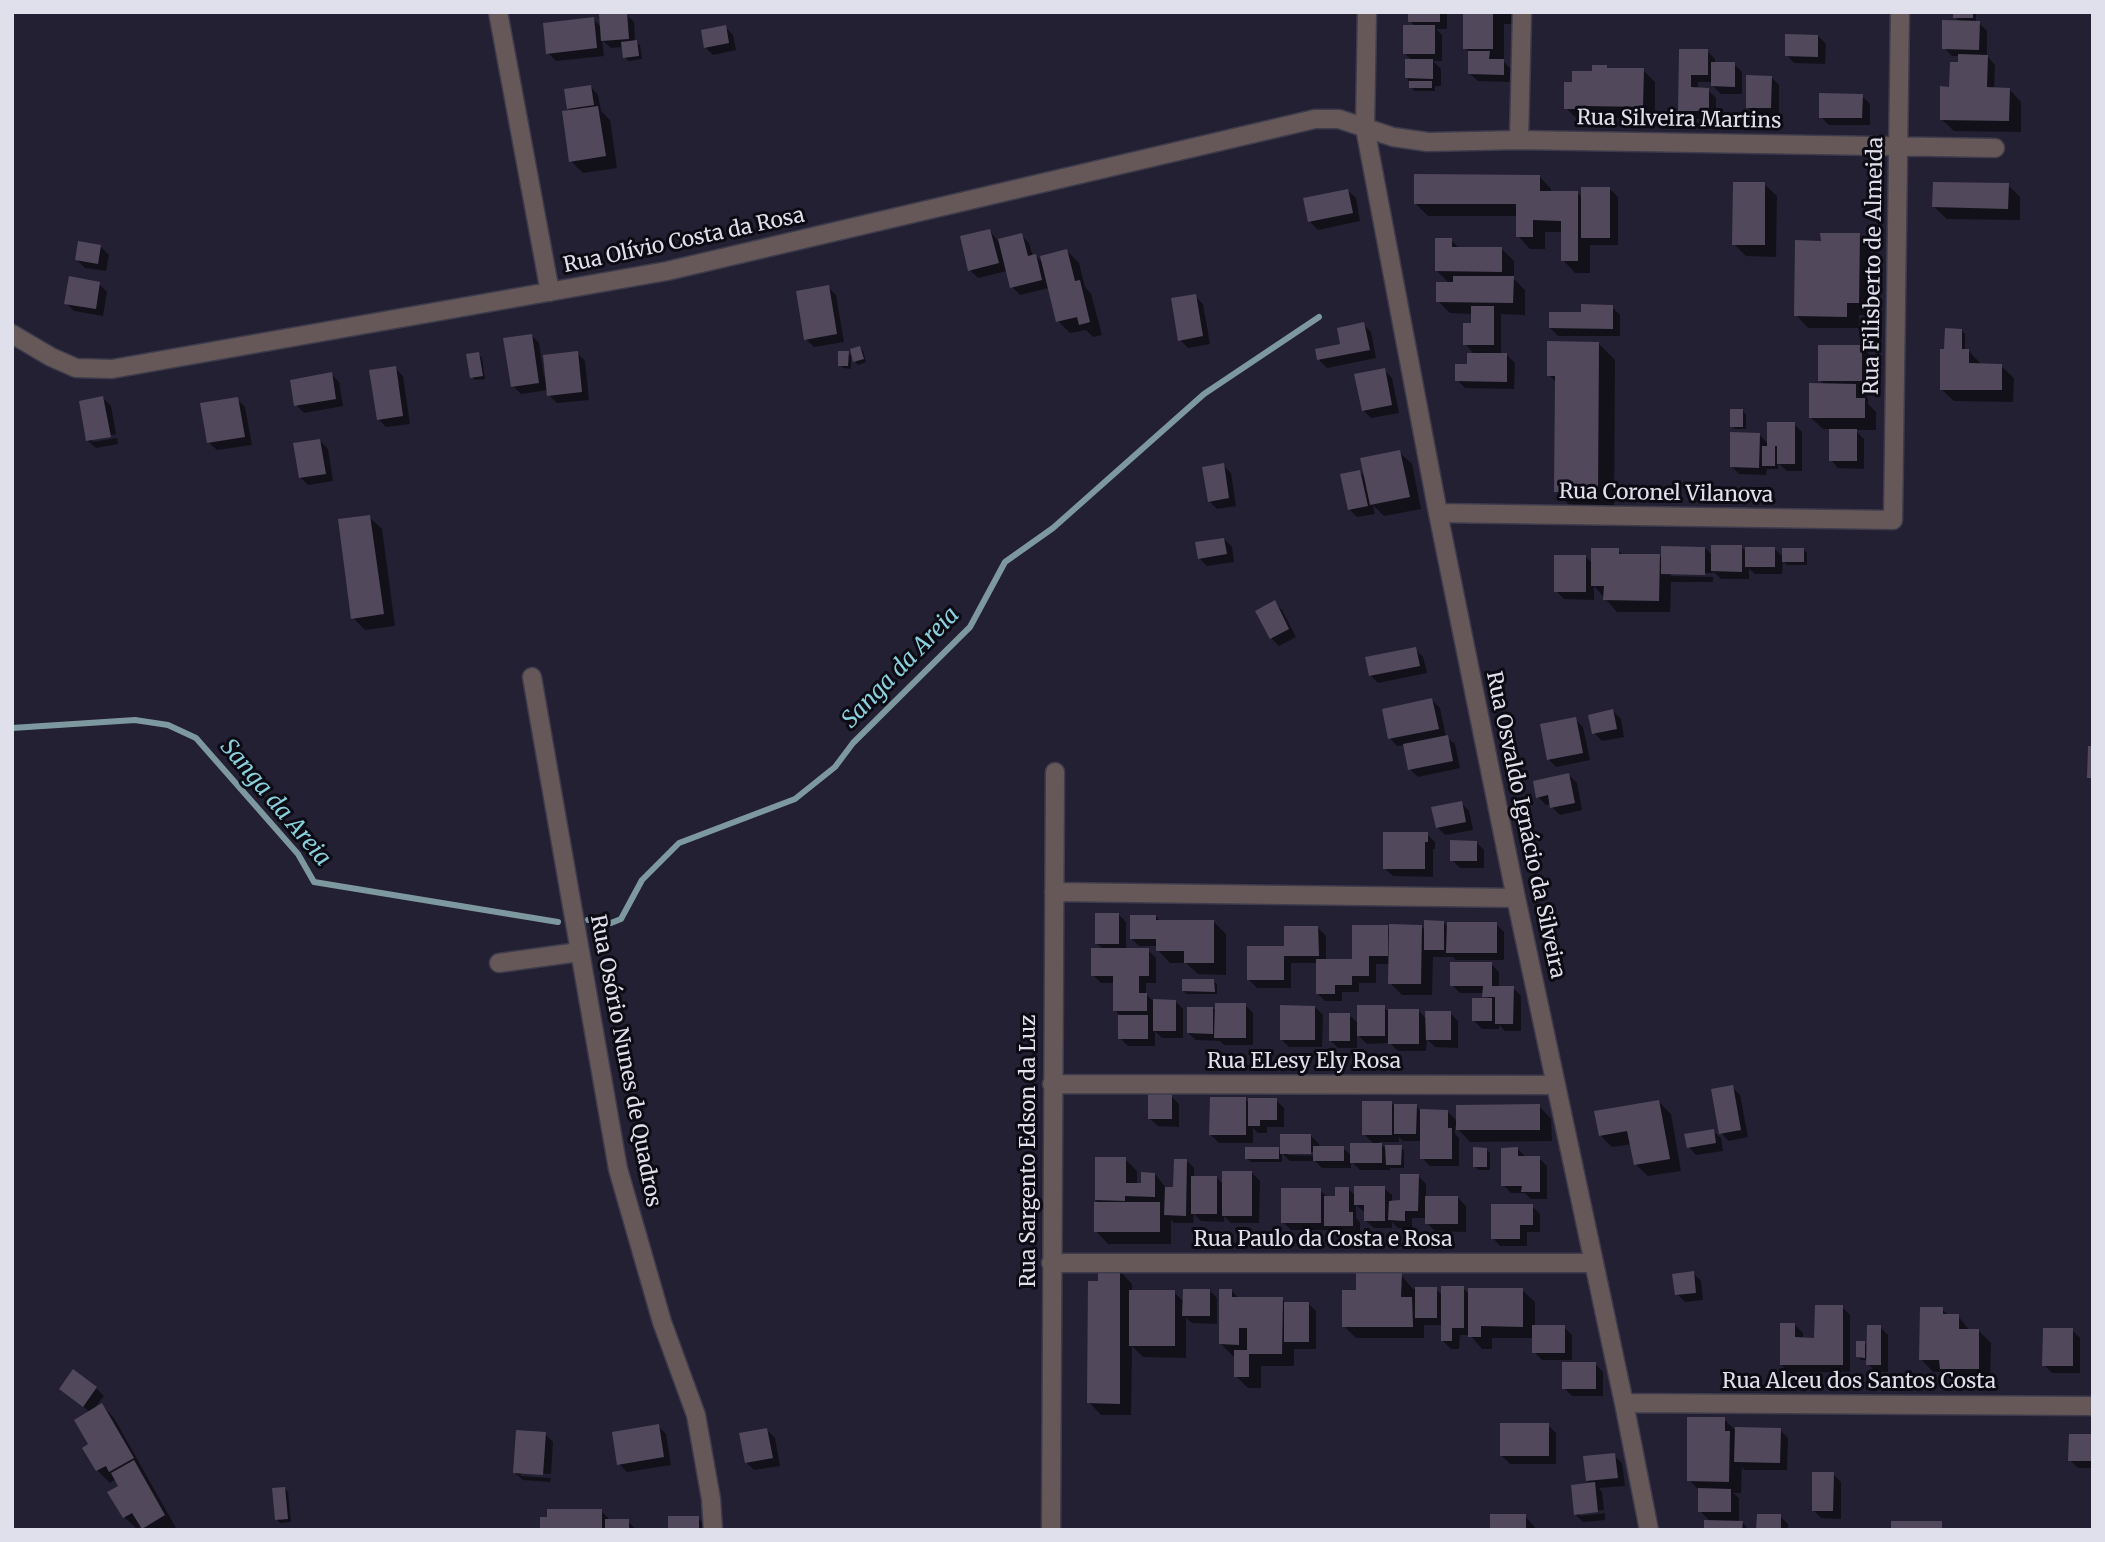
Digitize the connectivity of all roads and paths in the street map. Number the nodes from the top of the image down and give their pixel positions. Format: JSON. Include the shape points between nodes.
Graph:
{"nodes":[{"id":1,"x":498,"y":12,"type":"edge"},
{"id":2,"x":1367,"y":12,"type":"edge"},
{"id":3,"x":1522,"y":12,"type":"edge"},
{"id":4,"x":1900,"y":12,"type":"edge"},
{"id":5,"x":1365,"y":128,"type":"junction"},
{"id":6,"x":1519,"y":140,"type":"junction"},
{"id":7,"x":1898,"y":147,"type":"junction"},
{"id":8,"x":1995,"y":148,"type":"dead end"},
{"id":9,"x":550,"y":292,"type":"junction"},
{"id":10,"x":12,"y":334,"type":"edge"},
{"id":11,"x":1438,"y":513,"type":"junction"},
{"id":12,"x":1893,"y":520,"type":"joint"},
{"id":13,"x":532,"y":677,"type":"dead end"},
{"id":14,"x":1055,"y":772,"type":"dead end"},
{"id":15,"x":1054,"y":892,"type":"junction"},
{"id":16,"x":1516,"y":898,"type":"junction"},
{"id":17,"x":579,"y":952,"type":"junction"},
{"id":18,"x":499,"y":963,"type":"dead end"},
{"id":19,"x":1052,"y":1083,"type":"junction"},
{"id":20,"x":1556,"y":1085,"type":"junction"},
{"id":21,"x":1051,"y":1263,"type":"junction"},
{"id":22,"x":1594,"y":1263,"type":"junction"},
{"id":23,"x":1624,"y":1403,"type":"junction"},
{"id":24,"x":2093,"y":1406,"type":"edge"},
{"id":25,"x":713,"y":1530,"type":"edge"},
{"id":26,"x":1051,"y":1530,"type":"edge"},
{"id":27,"x":1649,"y":1530,"type":"edge"}],
"edges":[{"from":1,"to":9,"type":"street"},
{"from":2,"to":5,"type":"street","name":"Rua Osvaldo Ignácio da Silveira"},
{"from":3,"to":6,"type":"street"},
{"from":4,"to":7,"type":"street","name":"Rua Filisberto de Almeida"},
{"from":5,"to":6,"type":"street","name":"Rua Silveira Martins","via":[[1428,142]]},
{"from":5,"to":9,"type":"street","name":"Rua Olívio Costa da Rosa","via":[[1339,119],[1315,119],[667,271]]},
{"from":5,"to":11,"type":"street","name":"Rua Osvaldo Ignácio da Silveira"},
{"from":6,"to":7,"type":"street","name":"Rua Silveira Martins"},
{"from":7,"to":8,"type":"street","name":"Rua Silveira Martins"},
{"from":7,"to":12,"type":"street","name":"Rua Filisberto de Almeida"},
{"from":9,"to":10,"type":"street","name":"Rua Olívio Costa da Rosa","via":[[112,369],[76,368]]},
{"from":11,"to":12,"type":"street","name":"Rua Coronel Vilanova"},
{"from":11,"to":16,"type":"street","name":"Rua Osvaldo Ignácio da Silveira"},
{"from":13,"to":17,"type":"street","name":"Rua Osório Nunes de Quadros"},
{"from":14,"to":15,"type":"street","name":"Rua Sargento Edson da Luz"},
{"from":15,"to":16,"type":"street"},
{"from":15,"to":19,"type":"street","name":"Rua Sargento Edson da Luz"},
{"from":16,"to":20,"type":"street","name":"Rua Osvaldo Ignácio da Silveira"},
{"from":17,"to":18,"type":"street"},
{"from":17,"to":25,"type":"street","name":"Rua Osório Nunes de Quadros","via":[[618,1169],[662,1322],[696,1415]]},
{"from":19,"to":20,"type":"street","name":"Rua ELesy Ely Rosa"},
{"from":19,"to":21,"type":"street","name":"Rua Sargento Edson da Luz"},
{"from":20,"to":22,"type":"street","name":"Rua Osvaldo Ignácio da Silveira"},
{"from":21,"to":22,"type":"street","name":"Rua Paulo da Costa e Rosa"},
{"from":21,"to":26,"type":"street","name":"Rua Sargento Edson da Luz"},
{"from":22,"to":23,"type":"street","name":"Rua Osvaldo Ignácio da Silveira"},
{"from":23,"to":24,"type":"street","name":"Rua Alceu dos Santos Costa"},
{"from":23,"to":27,"type":"street","name":"Rua Osvaldo Ignácio da Silveira"}]}
